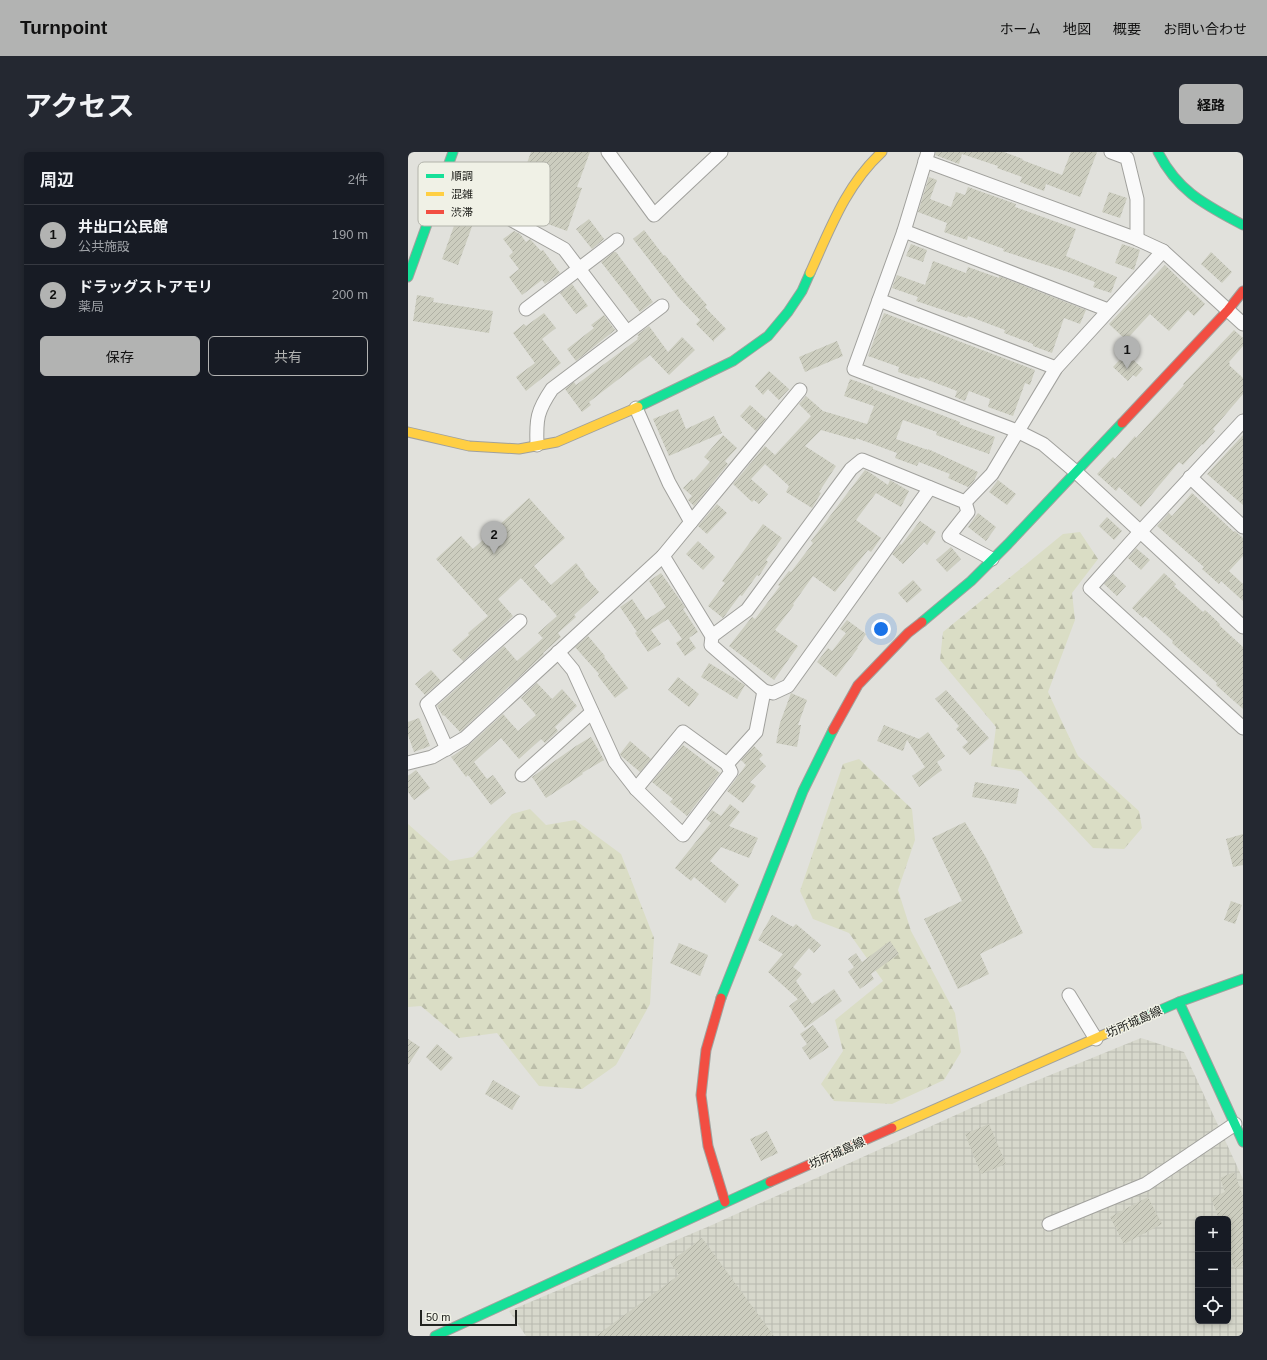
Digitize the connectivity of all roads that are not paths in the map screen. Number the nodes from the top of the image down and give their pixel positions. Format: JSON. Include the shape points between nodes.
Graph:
{"nodes":[{"id":1,"x":452,"y":152,"type":"edge"},
{"id":2,"x":608,"y":152,"type":"edge"},
{"id":3,"x":722,"y":152,"type":"edge"},
{"id":4,"x":882,"y":152,"type":"edge"},
{"id":5,"x":1111,"y":152,"type":"edge"},
{"id":6,"x":1158,"y":152,"type":"edge"},
{"id":7,"x":926,"y":156,"type":"edge"},
{"id":8,"x":449,"y":162,"type":"edge"},
{"id":9,"x":1243,"y":225,"type":"edge"},
{"id":10,"x":426,"y":226,"type":"edge"},
{"id":11,"x":523,"y":226,"type":"edge"},
{"id":12,"x":904,"y":231,"type":"junction"},
{"id":13,"x":1137,"y":239,"type":"junction"},
{"id":14,"x":617,"y":240,"type":"dead end"},
{"id":15,"x":1163,"y":251,"type":"junction"},
{"id":16,"x":579,"y":269,"type":"junction"},
{"id":17,"x":408,"y":277,"type":"edge"},
{"id":18,"x":1243,"y":292,"type":"edge"},
{"id":19,"x":879,"y":300,"type":"junction"},
{"id":20,"x":662,"y":306,"type":"dead end"},
{"id":21,"x":526,"y":309,"type":"dead end"},
{"id":22,"x":1108,"y":310,"type":"junction"},
{"id":23,"x":1228,"y":310,"type":"junction"},
{"id":24,"x":1243,"y":324,"type":"edge"},
{"id":25,"x":627,"y":332,"type":"junction"},
{"id":26,"x":1056,"y":368,"type":"junction"},
{"id":27,"x":800,"y":390,"type":"dead end"},
{"id":28,"x":636,"y":408,"type":"junction"},
{"id":29,"x":1242,"y":424,"type":"edge"},
{"id":30,"x":1017,"y":431,"type":"junction"},
{"id":31,"x":408,"y":432,"type":"edge"},
{"id":32,"x":538,"y":445,"type":"junction"},
{"id":33,"x":1076,"y":472,"type":"junction"},
{"id":34,"x":1190,"y":478,"type":"junction"},
{"id":35,"x":930,"y":488,"type":"junction"},
{"id":36,"x":965,"y":502,"type":"junction"},
{"id":37,"x":691,"y":522,"type":"junction"},
{"id":38,"x":1243,"y":527,"type":"edge"},
{"id":39,"x":1140,"y":532,"type":"junction"},
{"id":40,"x":663,"y":556,"type":"junction"},
{"id":41,"x":992,"y":559,"type":"junction"},
{"id":42,"x":520,"y":622,"type":"dead end"},
{"id":43,"x":1243,"y":627,"type":"edge"},
{"id":44,"x":712,"y":636,"type":"junction"},
{"id":45,"x":558,"y":652,"type":"junction"},
{"id":46,"x":764,"y":691,"type":"junction"},
{"id":47,"x":592,"y":712,"type":"junction"},
{"id":48,"x":1243,"y":728,"type":"edge"},
{"id":49,"x":447,"y":749,"type":"junction"},
{"id":50,"x":408,"y":763,"type":"edge"},
{"id":51,"x":727,"y":764,"type":"junction"},
{"id":52,"x":522,"y":775,"type":"dead end"},
{"id":53,"x":636,"y":789,"type":"junction"},
{"id":54,"x":1243,"y":979,"type":"edge"},
{"id":55,"x":1069,"y":995,"type":"dead end"},
{"id":56,"x":1179,"y":1002,"type":"junction"},
{"id":57,"x":1096,"y":1039,"type":"junction"},
{"id":58,"x":1235,"y":1124,"type":"junction"},
{"id":59,"x":1243,"y":1142,"type":"edge"},
{"id":60,"x":725,"y":1202,"type":"junction"},
{"id":61,"x":1049,"y":1224,"type":"dead end"},
{"id":62,"x":436,"y":1336,"type":"edge"}],
"edges":[{"from":1,"to":8,"type":"street"},
{"from":2,"to":3,"type":"street","via":[[654,215]]},
{"from":4,"to":28,"type":"street","via":[[855,182],[802,291],[768,336],[733,361]]},
{"from":5,"to":13,"type":"street","via":[[1127,158],[1137,199]]},
{"from":6,"to":9,"type":"street","via":[[1163,165],[1179,185],[1199,200]]},
{"from":7,"to":12,"type":"street"},
{"from":7,"to":13,"type":"street"},
{"from":10,"to":17,"type":"street"},
{"from":11,"to":16,"type":"street","via":[[564,249]]},
{"from":12,"to":19,"type":"street"},
{"from":12,"to":22,"type":"street"},
{"from":13,"to":15,"type":"street"},
{"from":14,"to":16,"type":"street"},
{"from":15,"to":22,"type":"street"},
{"from":15,"to":23,"type":"street"},
{"from":16,"to":21,"type":"street"},
{"from":16,"to":25,"type":"street"},
{"from":18,"to":23,"type":"street"},
{"from":19,"to":26,"type":"street"},
{"from":19,"to":30,"type":"street","via":[[854,369]]},
{"from":20,"to":25,"type":"street"},
{"from":22,"to":26,"type":"street"},
{"from":23,"to":24,"type":"street"},
{"from":23,"to":33,"type":"street"},
{"from":25,"to":32,"type":"street","via":[[552,389],[542,404],[536,424]]},
{"from":26,"to":30,"type":"street"},
{"from":27,"to":37,"type":"street"},
{"from":28,"to":32,"type":"street","via":[[557,442]]},
{"from":28,"to":37,"type":"street","via":[[669,483]]},
{"from":29,"to":34,"type":"street"},
{"from":30,"to":33,"type":"street","via":[[1043,444]]},
{"from":30,"to":36,"type":"street","via":[[992,474]]},
{"from":31,"to":32,"type":"street","via":[[468,446],[519,448]]},
{"from":33,"to":39,"type":"street"},
{"from":33,"to":41,"type":"street"},
{"from":34,"to":38,"type":"street"},
{"from":34,"to":39,"type":"street"},
{"from":35,"to":36,"type":"street"},
{"from":35,"to":44,"type":"street","via":[[862,460],[851,469],[747,610]]},
{"from":35,"to":46,"type":"street","via":[[788,686],[773,693]]},
{"from":36,"to":41,"type":"street","via":[[968,512],[949,536]]},
{"from":37,"to":40,"type":"street"},
{"from":39,"to":43,"type":"street"},
{"from":39,"to":48,"type":"street","via":[[1090,588]]},
{"from":40,"to":44,"type":"street"},
{"from":40,"to":45,"type":"street"},
{"from":41,"to":60,"type":"street","via":[[971,581],[908,633],[858,685],[802,791],[719,1003],[706,1050],[701,1095],[708,1146]]},
{"from":42,"to":49,"type":"street","via":[[427,704]]},
{"from":44,"to":46,"type":"street","via":[[711,645]]},
{"from":45,"to":47,"type":"street","via":[[573,670]]},
{"from":45,"to":49,"type":"street","via":[[465,738]]},
{"from":46,"to":51,"type":"street","via":[[756,732]]},
{"from":47,"to":52,"type":"street"},
{"from":47,"to":53,"type":"street","via":[[615,762]]},
{"from":49,"to":50,"type":"street","via":[[432,757]]},
{"from":51,"to":53,"type":"street","via":[[682,732]]},
{"from":51,"to":53,"type":"street","via":[[731,772],[683,835]]},
{"from":54,"to":56,"type":"street","name":"坊所城島線"},
{"from":55,"to":57,"type":"street"},
{"from":56,"to":57,"type":"street","name":"坊所城島線"},
{"from":56,"to":58,"type":"street"},
{"from":57,"to":60,"type":"street","name":"坊所城島線"},
{"from":58,"to":59,"type":"street"},
{"from":58,"to":61,"type":"street","via":[[1146,1184]]},
{"from":60,"to":62,"type":"street","name":"坊所城島線"}]}
